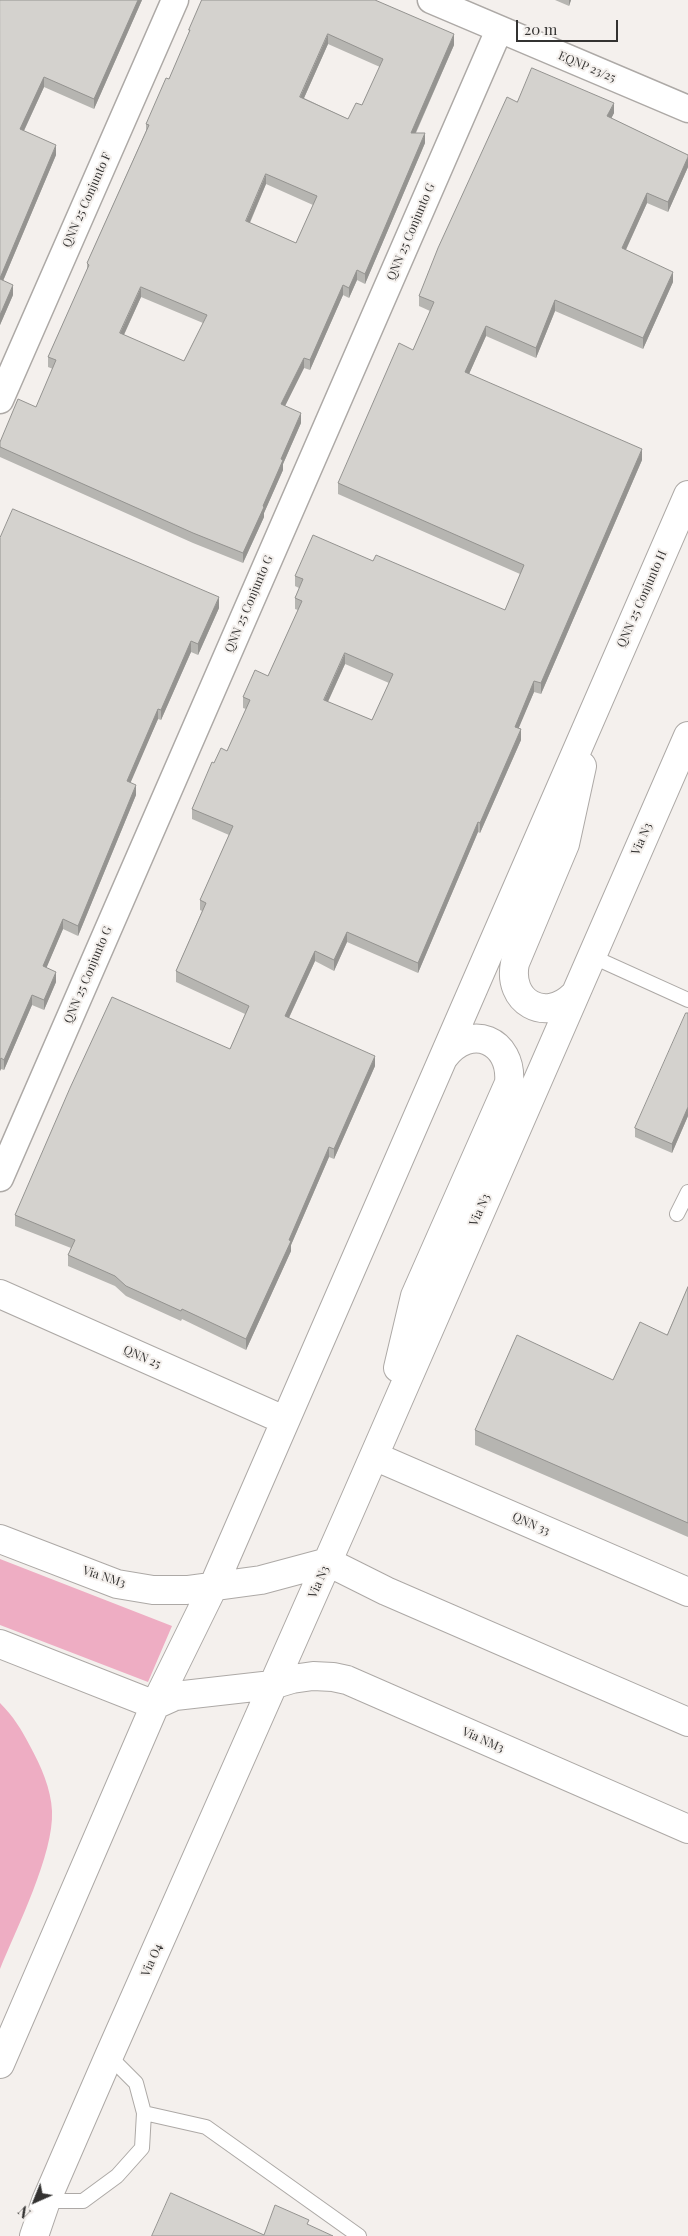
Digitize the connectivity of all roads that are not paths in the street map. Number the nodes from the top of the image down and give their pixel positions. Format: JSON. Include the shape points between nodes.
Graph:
{"nodes":[{"id":1,"x":174,"y":0,"type":"edge"},
{"id":2,"x":431,"y":0,"type":"edge"},
{"id":3,"x":499,"y":30,"type":"junction"},
{"id":4,"x":688,"y":109,"type":"edge"},
{"id":5,"x":0,"y":400,"type":"edge"},
{"id":6,"x":688,"y":495,"type":"edge"},
{"id":7,"x":596,"y":704,"type":"junction"},
{"id":8,"x":688,"y":736,"type":"edge"},
{"id":9,"x":591,"y":956,"type":"junction"},
{"id":10,"x":574,"y":996,"type":"junction"},
{"id":11,"x":688,"y":1000,"type":"edge"},
{"id":12,"x":444,"y":1057,"type":"junction"},
{"id":13,"x":0,"y":1178,"type":"edge"},
{"id":14,"x":688,"y":1192,"type":"edge"},
{"id":15,"x":677,"y":1214,"type":"dead end"},
{"id":16,"x":0,"y":1294,"type":"edge"},
{"id":17,"x":284,"y":1420,"type":"junction"},
{"id":18,"x":378,"y":1445,"type":"junction"},
{"id":19,"x":0,"y":1539,"type":"edge"},
{"id":20,"x":328,"y":1562,"type":"junction"},
{"id":21,"x":213,"y":1587,"type":"junction"},
{"id":22,"x":688,"y":1592,"type":"edge"},
{"id":23,"x":0,"y":1644,"type":"edge"},
{"id":24,"x":272,"y":1685,"type":"junction"},
{"id":25,"x":155,"y":1705,"type":"junction"},
{"id":26,"x":688,"y":1722,"type":"edge"},
{"id":27,"x":688,"y":1829,"type":"edge"},
{"id":28,"x":109,"y":2056,"type":"junction"},
{"id":29,"x":0,"y":2064,"type":"edge"},
{"id":30,"x":144,"y":2113,"type":"junction"},
{"id":31,"x":46,"y":2200,"type":"junction"},
{"id":32,"x":34,"y":2236,"type":"edge"},
{"id":33,"x":359,"y":2236,"type":"edge"}],
"edges":[{"from":1,"to":5,"type":"street","name":"QNN 25 Conjunto F"},
{"from":2,"to":3,"type":"street","name":"EQNP 23/25"},
{"from":3,"to":4,"type":"street","name":"EQNP 23/25"},
{"from":3,"to":13,"type":"street","name":"QNN 25 Conjunto G"},
{"from":6,"to":7,"type":"main road","name":"QNN 25 Conjunto H"},
{"from":7,"to":10,"type":"main road","via":[[565,844],[512,975],[521,997],[541,1009],[554,1009]]},
{"from":7,"to":12,"type":"main road"},
{"from":8,"to":9,"type":"main road","name":"Via N3"},
{"from":9,"to":10,"type":"main road","name":"Via N3"},
{"from":9,"to":11,"type":"lane"},
{"from":10,"to":18,"type":"main road","name":"Via N3"},
{"from":12,"to":17,"type":"main road"},
{"from":12,"to":18,"type":"main road","via":[[463,1040],[476,1038],[489,1042],[507,1059],[509,1083],[415,1296]]},
{"from":14,"to":15,"type":"lane"},
{"from":16,"to":17,"type":"main road","name":"QNN 25"},
{"from":17,"to":21,"type":"main road"},
{"from":18,"to":20,"type":"main road","name":"Via N3"},
{"from":18,"to":22,"type":"main road","name":"QNN 33"},
{"from":19,"to":21,"type":"main road","name":"Via NM3","via":[[117,1584],[153,1590]]},
{"from":20,"to":21,"type":"main road","name":"Via NM3","via":[[260,1580]]},
{"from":20,"to":24,"type":"main road","name":"Via N3"},
{"from":20,"to":26,"type":"main road","via":[[386,1591]]},
{"from":21,"to":25,"type":"main road"},
{"from":23,"to":25,"type":"main road"},
{"from":24,"to":25,"type":"main road","name":"Via NM3","via":[[175,1696]]},
{"from":24,"to":27,"type":"main road","name":"Via NM3","via":[[313,1676],[347,1680]]},
{"from":24,"to":28,"type":"main road","name":"Via O4"},
{"from":25,"to":29,"type":"main road"},
{"from":28,"to":30,"type":"lane","via":[[136,2083]]},
{"from":28,"to":31,"type":"main road","name":"Via O4"},
{"from":30,"to":31,"type":"lane","via":[[142,2148],[117,2176],[83,2201]]},
{"from":30,"to":33,"type":"lane","via":[[206,2126]]},
{"from":31,"to":32,"type":"main road","name":"Via O4"}]}
